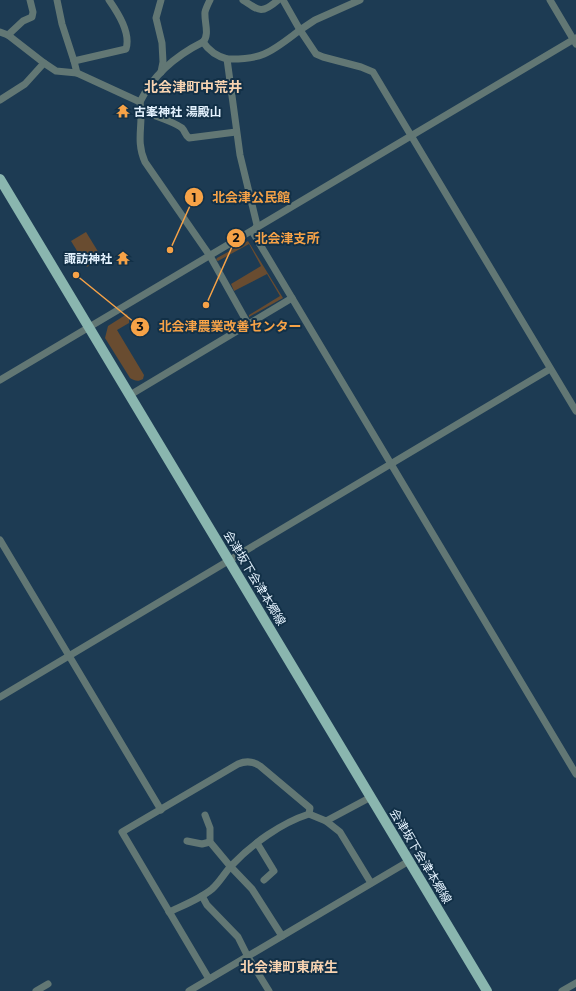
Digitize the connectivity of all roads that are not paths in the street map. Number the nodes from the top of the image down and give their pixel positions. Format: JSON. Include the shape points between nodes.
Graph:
{"nodes":[{"id":1,"x":30,"y":0,"type":"edge"},
{"id":2,"x":57,"y":0,"type":"edge"},
{"id":3,"x":109,"y":0,"type":"edge"},
{"id":4,"x":161,"y":0,"type":"edge"},
{"id":5,"x":210,"y":0,"type":"edge"},
{"id":6,"x":243,"y":0,"type":"edge"},
{"id":7,"x":278,"y":0,"type":"edge"},
{"id":8,"x":283,"y":0,"type":"edge"},
{"id":9,"x":360,"y":0,"type":"edge"},
{"id":10,"x":550,"y":0,"type":"edge"},
{"id":11,"x":300,"y":30,"type":"junction"},
{"id":12,"x":0,"y":32,"type":"edge"},
{"id":13,"x":8,"y":35,"type":"junction"},
{"id":14,"x":575,"y":41,"type":"edge"},
{"id":15,"x":203,"y":42,"type":"junction"},
{"id":16,"x":227,"y":59,"type":"junction"},
{"id":17,"x":74,"y":61,"type":"junction"},
{"id":18,"x":44,"y":63,"type":"junction"},
{"id":19,"x":161,"y":72,"type":"junction"},
{"id":20,"x":78,"y":74,"type":"junction"},
{"id":21,"x":0,"y":100,"type":"edge"},
{"id":22,"x":140,"y":102,"type":"junction"},
{"id":23,"x":141,"y":111,"type":"junction"},
{"id":24,"x":236,"y":132,"type":"junction"},
{"id":25,"x":412,"y":135,"type":"junction"},
{"id":26,"x":0,"y":179,"type":"edge"},
{"id":27,"x":253,"y":230,"type":"junction"},
{"id":28,"x":210,"y":256,"type":"junction"},
{"id":29,"x":292,"y":298,"type":"junction"},
{"id":30,"x":248,"y":324,"type":"junction"},
{"id":31,"x":90,"y":327,"type":"junction"},
{"id":32,"x":550,"y":369,"type":"junction"},
{"id":33,"x":0,"y":380,"type":"edge"},
{"id":34,"x":130,"y":395,"type":"junction"},
{"id":35,"x":576,"y":412,"type":"edge"},
{"id":36,"x":391,"y":464,"type":"junction"},
{"id":37,"x":0,"y":540,"type":"edge"},
{"id":38,"x":229,"y":560,"type":"junction"},
{"id":39,"x":69,"y":656,"type":"junction"},
{"id":40,"x":0,"y":696,"type":"edge"},
{"id":41,"x":576,"y":774,"type":"edge"},
{"id":42,"x":371,"y":797,"type":"junction"},
{"id":43,"x":161,"y":810,"type":"junction"},
{"id":44,"x":309,"y":814,"type":"junction"},
{"id":45,"x":205,"y":815,"type":"dead end"},
{"id":46,"x":326,"y":821,"type":"junction"},
{"id":47,"x":188,"y":841,"type":"dead end"},
{"id":48,"x":210,"y":842,"type":"junction"},
{"id":49,"x":257,"y":843,"type":"junction"},
{"id":50,"x":409,"y":861,"type":"junction"},
{"id":51,"x":230,"y":866,"type":"junction"},
{"id":52,"x":264,"y":880,"type":"dead end"},
{"id":53,"x":371,"y":883,"type":"junction"},
{"id":54,"x":202,"y":896,"type":"junction"},
{"id":55,"x":169,"y":912,"type":"junction"},
{"id":56,"x":282,"y":936,"type":"junction"},
{"id":57,"x":248,"y":956,"type":"junction"},
{"id":58,"x":209,"y":980,"type":"junction"},
{"id":59,"x":576,"y":983,"type":"edge"},
{"id":60,"x":48,"y":984,"type":"dead end"},
{"id":61,"x":36,"y":991,"type":"edge"},
{"id":62,"x":190,"y":991,"type":"edge"},
{"id":63,"x":269,"y":991,"type":"edge"},
{"id":64,"x":486,"y":991,"type":"edge"},
{"id":65,"x":562,"y":991,"type":"edge"}],
"edges":[{"from":1,"to":13,"type":"street","via":[[34,12],[32,17]]},
{"from":2,"to":17,"type":"street"},
{"from":3,"to":17,"type":"street","via":[[125,30],[128,43],[126,49]]},
{"from":4,"to":19,"type":"street","via":[[156,18],[162,43]]},
{"from":5,"to":15,"type":"street","via":[[205,10],[207,34]]},
{"from":6,"to":7,"type":"street","via":[[260,10]]},
{"from":8,"to":11,"type":"street"},
{"from":9,"to":11,"type":"street","via":[[315,20]]},
{"from":10,"to":14,"type":"street"},
{"from":11,"to":16,"type":"street","via":[[269,52],[247,58]]},
{"from":11,"to":25,"type":"street","via":[[316,54],[373,72]]},
{"from":12,"to":13,"type":"street"},
{"from":13,"to":18,"type":"street"},
{"from":14,"to":25,"type":"street"},
{"from":15,"to":16,"type":"street","via":[[212,53]]},
{"from":15,"to":19,"type":"street","via":[[188,50]]},
{"from":16,"to":24,"type":"street"},
{"from":17,"to":20,"type":"street"},
{"from":18,"to":20,"type":"street","via":[[56,71]]},
{"from":18,"to":21,"type":"street","via":[[25,84]]},
{"from":19,"to":22,"type":"street","via":[[150,83]]},
{"from":20,"to":22,"type":"street"},
{"from":22,"to":23,"type":"street"},
{"from":23,"to":24,"type":"street","via":[[182,128],[189,138]]},
{"from":23,"to":28,"type":"street","via":[[139,137],[145,162]]},
{"from":24,"to":27,"type":"street","via":[[257,225]]},
{"from":25,"to":27,"type":"street"},
{"from":25,"to":32,"type":"street"},
{"from":26,"to":31,"type":"main road","name":"会津坂下会津本郷線"},
{"from":27,"to":28,"type":"street"},
{"from":27,"to":29,"type":"street"},
{"from":28,"to":30,"type":"street"},
{"from":28,"to":31,"type":"street"},
{"from":29,"to":30,"type":"street"},
{"from":29,"to":36,"type":"street"},
{"from":30,"to":34,"type":"street"},
{"from":31,"to":33,"type":"street"},
{"from":31,"to":34,"type":"main road","name":"会津坂下会津本郷線"},
{"from":32,"to":35,"type":"street"},
{"from":32,"to":36,"type":"street"},
{"from":34,"to":38,"type":"main road","name":"会津坂下会津本郷線"},
{"from":36,"to":38,"type":"street"},
{"from":36,"to":41,"type":"street"},
{"from":37,"to":39,"type":"street"},
{"from":38,"to":39,"type":"street"},
{"from":38,"to":42,"type":"main road","name":"会津坂下会津本郷線"},
{"from":39,"to":40,"type":"street"},
{"from":39,"to":43,"type":"street"},
{"from":42,"to":46,"type":"street"},
{"from":42,"to":50,"type":"main road","name":"会津坂下会津本郷線"},
{"from":43,"to":44,"type":"street","via":[[238,764],[246,762],[260,766],[310,808]]},
{"from":43,"to":55,"type":"street","via":[[122,832]]},
{"from":44,"to":46,"type":"street"},
{"from":44,"to":49,"type":"street"},
{"from":45,"to":48,"type":"street","via":[[210,828]]},
{"from":46,"to":53,"type":"street","via":[[340,832]]},
{"from":47,"to":48,"type":"street","via":[[202,844]]},
{"from":48,"to":51,"type":"street"},
{"from":49,"to":51,"type":"street"},
{"from":49,"to":52,"type":"street","via":[[274,871]]},
{"from":50,"to":53,"type":"street"},
{"from":50,"to":64,"type":"main road","name":"会津坂下会津本郷線"},
{"from":51,"to":54,"type":"street","via":[[218,884]]},
{"from":51,"to":56,"type":"street","via":[[252,889]]},
{"from":53,"to":56,"type":"street"},
{"from":54,"to":55,"type":"street"},
{"from":54,"to":57,"type":"street","via":[[207,905],[238,937]]},
{"from":55,"to":58,"type":"street"},
{"from":56,"to":57,"type":"street"},
{"from":57,"to":58,"type":"street"},
{"from":57,"to":63,"type":"street"},
{"from":58,"to":62,"type":"street"},
{"from":59,"to":65,"type":"street"},
{"from":60,"to":61,"type":"street"}]}
